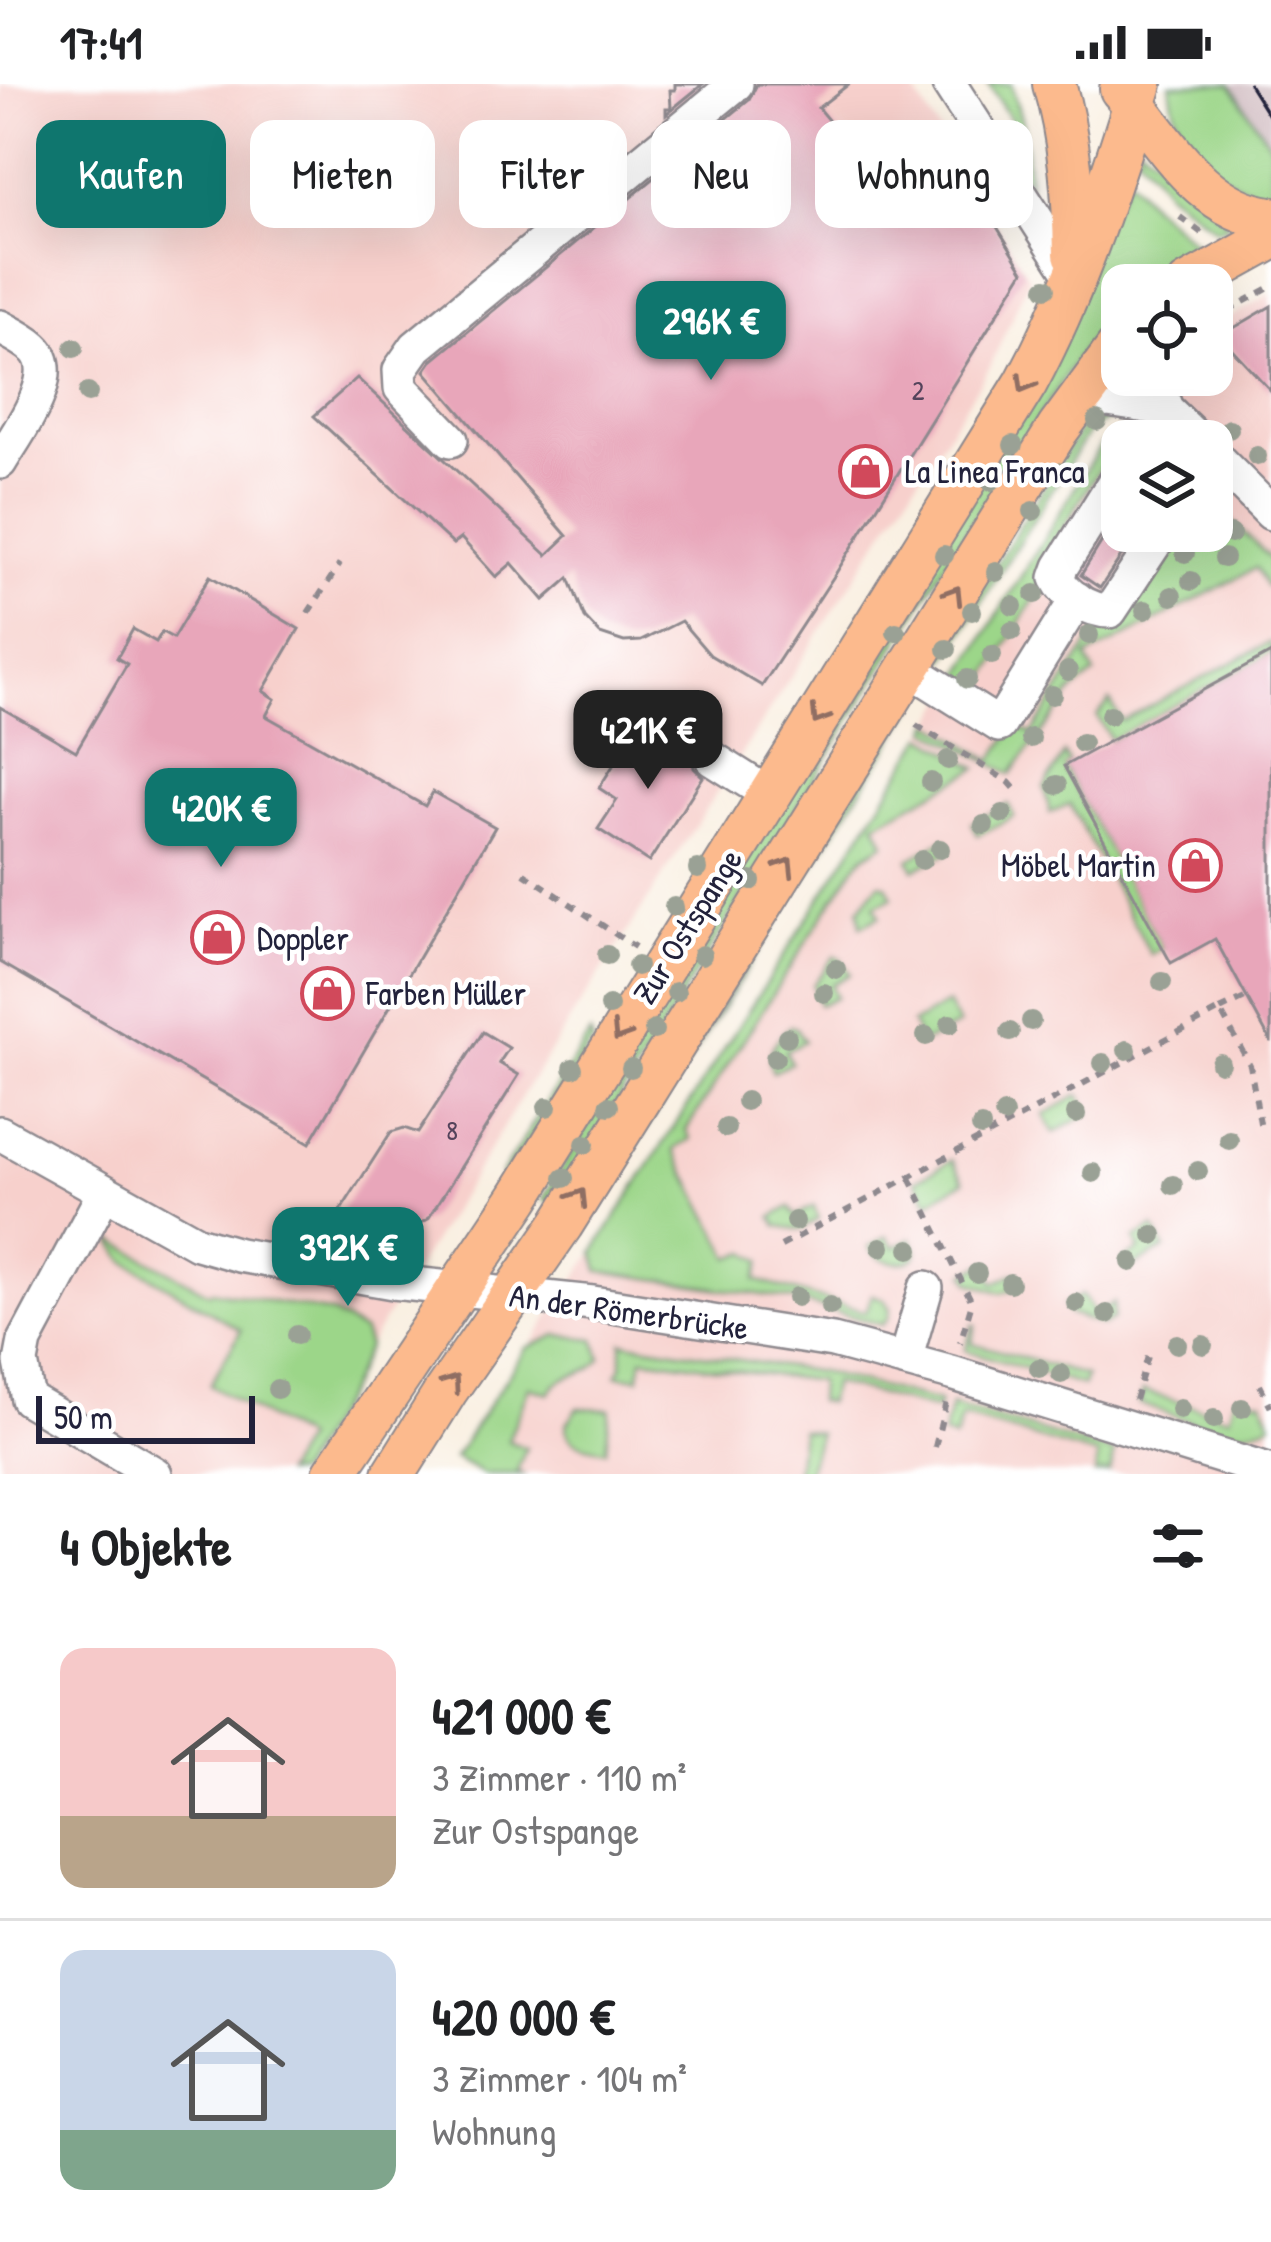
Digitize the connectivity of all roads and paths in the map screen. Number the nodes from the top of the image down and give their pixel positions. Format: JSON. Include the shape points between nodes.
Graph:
{"nodes":[{"id":1,"x":736,"y":84,"type":"edge"},
{"id":2,"x":949,"y":84,"type":"edge"},
{"id":3,"x":1054,"y":84,"type":"edge"},
{"id":4,"x":1130,"y":91,"type":"edge"},
{"id":5,"x":1271,"y":218,"type":"edge"},
{"id":6,"x":1271,"y":239,"type":"edge"},
{"id":7,"x":1226,"y":264,"type":"edge"},
{"id":8,"x":1075,"y":279,"type":"junction"},
{"id":9,"x":1271,"y":287,"type":"edge"},
{"id":10,"x":1233,"y":308,"type":"edge"},
{"id":11,"x":0,"y":326,"type":"edge"},
{"id":12,"x":1101,"y":369,"type":"edge"},
{"id":13,"x":1161,"y":396,"type":"edge"},
{"id":14,"x":1074,"y":404,"type":"junction"},
{"id":15,"x":1166,"y":409,"type":"junction"},
{"id":16,"x":1177,"y":420,"type":"edge"},
{"id":17,"x":451,"y":440,"type":"dead end"},
{"id":18,"x":0,"y":462,"type":"edge"},
{"id":19,"x":1233,"y":475,"type":"edge"},
{"id":20,"x":1101,"y":503,"type":"edge"},
{"id":21,"x":1271,"y":513,"type":"edge"},
{"id":22,"x":1149,"y":552,"type":"edge"},
{"id":23,"x":340,"y":564,"type":"dead end"},
{"id":24,"x":1077,"y":599,"type":"junction"},
{"id":25,"x":308,"y":613,"type":"dead end"},
{"id":26,"x":908,"y":668,"type":"junction"},
{"id":27,"x":916,"y":725,"type":"dead end"},
{"id":28,"x":713,"y":759,"type":"dead end"},
{"id":29,"x":1017,"y":791,"type":"dead end"},
{"id":30,"x":770,"y":795,"type":"junction"},
{"id":31,"x":524,"y":873,"type":"dead end"},
{"id":32,"x":635,"y":947,"type":"dead end"},
{"id":33,"x":1247,"y":997,"type":"dead end"},
{"id":34,"x":1220,"y":1010,"type":"junction"},
{"id":35,"x":1261,"y":1129,"type":"dead end"},
{"id":36,"x":0,"y":1133,"type":"edge"},
{"id":37,"x":104,"y":1193,"type":"junction"},
{"id":38,"x":781,"y":1246,"type":"dead end"},
{"id":39,"x":926,"y":1288,"type":"dead end"},
{"id":40,"x":455,"y":1289,"type":"junction"},
{"id":41,"x":514,"y":1294,"type":"junction"},
{"id":42,"x":1149,"y":1353,"type":"dead end"},
{"id":43,"x":905,"y":1360,"type":"junction"},
{"id":44,"x":10,"y":1370,"type":"edge"},
{"id":45,"x":1260,"y":1385,"type":"dead end"},
{"id":46,"x":1139,"y":1389,"type":"dead end"},
{"id":47,"x":950,"y":1393,"type":"dead end"},
{"id":48,"x":1271,"y":1407,"type":"edge"},
{"id":49,"x":935,"y":1447,"type":"dead end"},
{"id":50,"x":1249,"y":1469,"type":"edge"},
{"id":51,"x":146,"y":1471,"type":"edge"},
{"id":52,"x":334,"y":1474,"type":"edge"},
{"id":53,"x":394,"y":1474,"type":"edge"}],
"edges":[{"from":1,"to":17,"type":"street","via":[[416,347],[400,370],[400,388]]},
{"from":2,"to":8,"type":"street"},
{"from":3,"to":8,"type":"main road","via":[[1074,213]]},
{"from":4,"to":5,"type":"main road","via":[[1201,185]]},
{"from":4,"to":8,"type":"main road","name":"Zur Ostspange"},
{"from":6,"to":7,"type":"main road"},
{"from":8,"to":30,"type":"main road","name":"Zur Ostspange","one_way":true,"via":[[1026,383]]},
{"from":9,"to":10,"type":"path"},
{"from":11,"to":18,"type":"street","via":[[37,350],[44,367],[42,386]]},
{"from":12,"to":14,"type":"main road","name":"Zur Ostspange"},
{"from":13,"to":15,"type":"street"},
{"from":14,"to":15,"type":"street"},
{"from":26,"to":14,"type":"main road","name":"Zur Ostspange","one_way":true},
{"from":15,"to":16,"type":"street"},
{"from":19,"to":21,"type":"street"},
{"from":20,"to":24,"type":"street","via":[[1057,578]]},
{"from":22,"to":24,"type":"street","via":[[1109,610]]},
{"from":23,"to":25,"type":"path"},
{"from":24,"to":26,"type":"street","via":[[999,725]]},
{"from":41,"to":26,"type":"main road","name":"Zur Ostspange","one_way":true},
{"from":27,"to":29,"type":"path"},
{"from":28,"to":30,"type":"street"},
{"from":30,"to":40,"type":"main road","name":"Zur Ostspange","one_way":true},
{"from":31,"to":32,"type":"path"},
{"from":33,"to":34,"type":"path"},
{"from":34,"to":35,"type":"path","via":[[1250,1065]]},
{"from":34,"to":38,"type":"path"},
{"from":36,"to":37,"type":"street","name":"An der Römerbrücke"},
{"from":37,"to":40,"type":"street","name":"An der Römerbrücke","via":[[239,1256]]},
{"from":37,"to":44,"type":"street"},
{"from":39,"to":43,"type":"street"},
{"from":40,"to":41,"type":"street","name":"An der Römerbrücke"},
{"from":40,"to":52,"type":"main road","name":"Zur Ostspange"},
{"from":41,"to":43,"type":"street","name":"An der Römerbrücke","via":[[760,1328]]},
{"from":53,"to":41,"type":"main road","name":"Zur Ostspange","one_way":true},
{"from":42,"to":46,"type":"path"},
{"from":43,"to":50,"type":"street","name":"An der Römerbrücke"},
{"from":44,"to":51,"type":"street","via":[[28,1400]]},
{"from":45,"to":48,"type":"path"},
{"from":47,"to":49,"type":"path"}]}
